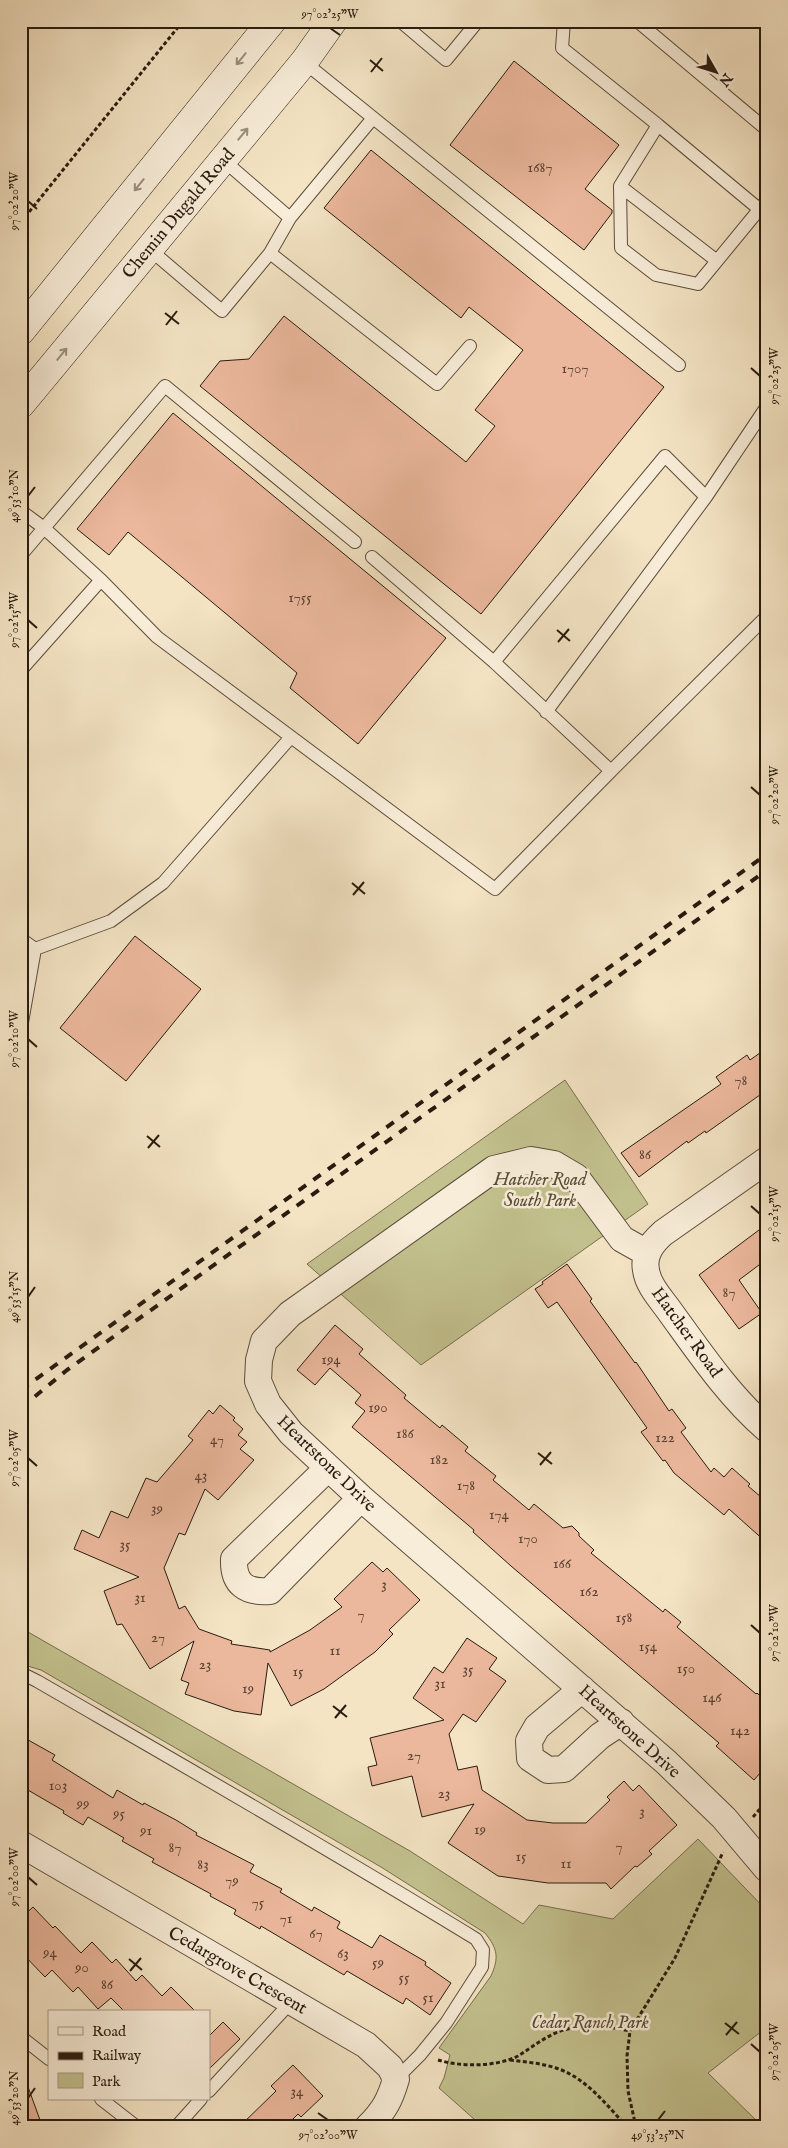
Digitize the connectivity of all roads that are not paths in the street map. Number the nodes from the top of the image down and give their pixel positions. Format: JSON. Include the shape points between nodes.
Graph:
{"nodes":[{"id":1,"x":272,"y":21,"type":"edge"},
{"id":2,"x":333,"y":21,"type":"edge"},
{"id":3,"x":400,"y":21,"type":"edge"},
{"id":4,"x":478,"y":21,"type":"edge"},
{"id":5,"x":564,"y":21,"type":"edge"},
{"id":6,"x":637,"y":21,"type":"edge"},
{"id":7,"x":304,"y":62,"type":"junction"},
{"id":8,"x":373,"y":118,"type":"junction"},
{"id":9,"x":658,"y":125,"type":"junction"},
{"id":10,"x":767,"y":130,"type":"edge"},
{"id":11,"x":222,"y":159,"type":"junction"},
{"id":12,"x":620,"y":186,"type":"junction"},
{"id":13,"x":763,"y":205,"type":"edge"},
{"id":14,"x":290,"y":218,"type":"junction"},
{"id":15,"x":148,"y":248,"type":"junction"},
{"id":16,"x":270,"y":253,"type":"junction"},
{"id":17,"x":718,"y":261,"type":"junction"},
{"id":18,"x":21,"y":331,"type":"edge"},
{"id":19,"x":470,"y":346,"type":"dead end"},
{"id":20,"x":679,"y":364,"type":"dead end"},
{"id":21,"x":24,"y":393,"type":"edge"},
{"id":22,"x":767,"y":406,"type":"edge"},
{"id":23,"x":706,"y":497,"type":"junction"},
{"id":24,"x":21,"y":511,"type":"edge"},
{"id":25,"x":44,"y":528,"type":"junction"},
{"id":26,"x":356,"y":542,"type":"dead end"},
{"id":27,"x":21,"y":555,"type":"edge"},
{"id":28,"x":372,"y":556,"type":"dead end"},
{"id":29,"x":101,"y":580,"type":"junction"},
{"id":30,"x":767,"y":616,"type":"edge"},
{"id":31,"x":494,"y":662,"type":"junction"},
{"id":32,"x":21,"y":670,"type":"edge"},
{"id":33,"x":546,"y":712,"type":"junction"},
{"id":34,"x":291,"y":737,"type":"junction"},
{"id":35,"x":611,"y":771,"type":"junction"},
{"id":36,"x":21,"y":939,"type":"edge"},
{"id":37,"x":35,"y":949,"type":"junction"},
{"id":38,"x":21,"y":1028,"type":"edge"},
{"id":39,"x":767,"y":1160,"type":"edge"},
{"id":40,"x":647,"y":1254,"type":"junction"},
{"id":41,"x":767,"y":1428,"type":"edge"},
{"id":42,"x":328,"y":1468,"type":"junction"},
{"id":43,"x":361,"y":1498,"type":"junction"},
{"id":44,"x":21,"y":1676,"type":"edge"},
{"id":45,"x":582,"y":1689,"type":"junction"},
{"id":46,"x":621,"y":1722,"type":"junction"},
{"id":47,"x":21,"y":1844,"type":"edge"},
{"id":48,"x":767,"y":1869,"type":"edge"},
{"id":49,"x":292,"y":2001,"type":"junction"},
{"id":50,"x":21,"y":2037,"type":"edge"},
{"id":51,"x":48,"y":2058,"type":"edge"},
{"id":52,"x":396,"y":2079,"type":"junction"},
{"id":53,"x":210,"y":2090,"type":"edge"},
{"id":54,"x":102,"y":2100,"type":"edge"},
{"id":55,"x":201,"y":2100,"type":"edge"},
{"id":56,"x":137,"y":2127,"type":"edge"},
{"id":57,"x":176,"y":2127,"type":"edge"},
{"id":58,"x":368,"y":2127,"type":"edge"}],
"edges":[{"from":1,"to":18,"type":"main road","one_way":true},
{"from":2,"to":7,"type":"main road","name":"Chemin Dugald Road"},
{"from":3,"to":4,"type":"lane","via":[[446,60]]},
{"from":5,"to":9,"type":"lane","via":[[562,48]]},
{"from":6,"to":10,"type":"lane"},
{"from":7,"to":8,"type":"lane"},
{"from":11,"to":7,"type":"main road","name":"Chemin Dugald Road","one_way":true},
{"from":8,"to":14,"type":"lane"},
{"from":8,"to":20,"type":"lane"},
{"from":9,"to":12,"type":"lane"},
{"from":9,"to":13,"type":"lane"},
{"from":11,"to":14,"type":"lane"},
{"from":11,"to":15,"type":"main road","name":"Chemin Dugald Road"},
{"from":12,"to":17,"type":"lane"},
{"from":12,"to":17,"type":"lane","via":[[621,248],[656,274],[698,284]]},
{"from":13,"to":17,"type":"lane"},
{"from":14,"to":16,"type":"lane"},
{"from":15,"to":16,"type":"lane","via":[[222,311]]},
{"from":21,"to":15,"type":"main road","name":"Chemin Dugald Road","one_way":true},
{"from":16,"to":19,"type":"lane","via":[[437,384]]},
{"from":22,"to":23,"type":"lane"},
{"from":23,"to":31,"type":"lane","via":[[665,456]]},
{"from":23,"to":33,"type":"lane"},
{"from":24,"to":25,"type":"lane"},
{"from":25,"to":26,"type":"lane","via":[[165,386]]},
{"from":25,"to":27,"type":"lane"},
{"from":25,"to":29,"type":"lane"},
{"from":28,"to":31,"type":"lane"},
{"from":29,"to":32,"type":"lane"},
{"from":29,"to":34,"type":"lane","via":[[158,637]]},
{"from":30,"to":35,"type":"lane"},
{"from":31,"to":33,"type":"lane"},
{"from":33,"to":35,"type":"lane"},
{"from":34,"to":35,"type":"lane","via":[[495,889]]},
{"from":34,"to":37,"type":"lane","via":[[163,883],[111,921]]},
{"from":36,"to":37,"type":"lane"},
{"from":37,"to":38,"type":"lane"},
{"from":39,"to":40,"type":"street","via":[[663,1233]]},
{"from":40,"to":41,"type":"street","name":"Hatcher Road","via":[[645,1269],[650,1284],[726,1386]]},
{"from":40,"to":42,"type":"street","name":"Heartstone Drive","via":[[622,1239],[576,1177],[554,1164],[531,1160],[494,1170],[290,1314],[264,1341],[258,1381],[268,1404],[291,1433]]},
{"from":42,"to":43,"type":"street","name":"Heartstone Drive"},
{"from":42,"to":43,"type":"street","via":[[234,1559],[233,1573],[241,1585],[256,1592],[270,1591]]},
{"from":43,"to":45,"type":"street","name":"Heartstone Drive"},
{"from":44,"to":52,"type":"lane","via":[[37,1681],[269,1814],[476,1939],[482,1950],[482,1967],[446,2023]]},
{"from":45,"to":46,"type":"street","name":"Heartstone Drive"},
{"from":45,"to":46,"type":"street","via":[[537,1727],[530,1742],[530,1758],[548,1770],[564,1769],[600,1736]]},
{"from":46,"to":48,"type":"street","name":"Heartstone Drive","via":[[739,1834]]},
{"from":47,"to":49,"type":"street","name":"Cedargrove Crescent"},
{"from":49,"to":52,"type":"street","name":"Cedargrove Crescent","via":[[366,2045],[390,2067]]},
{"from":49,"to":53,"type":"lane"},
{"from":50,"to":51,"type":"lane"},
{"from":52,"to":58,"type":"street","via":[[391,2099]]},
{"from":54,"to":56,"type":"lane"},
{"from":55,"to":57,"type":"lane"}]}
